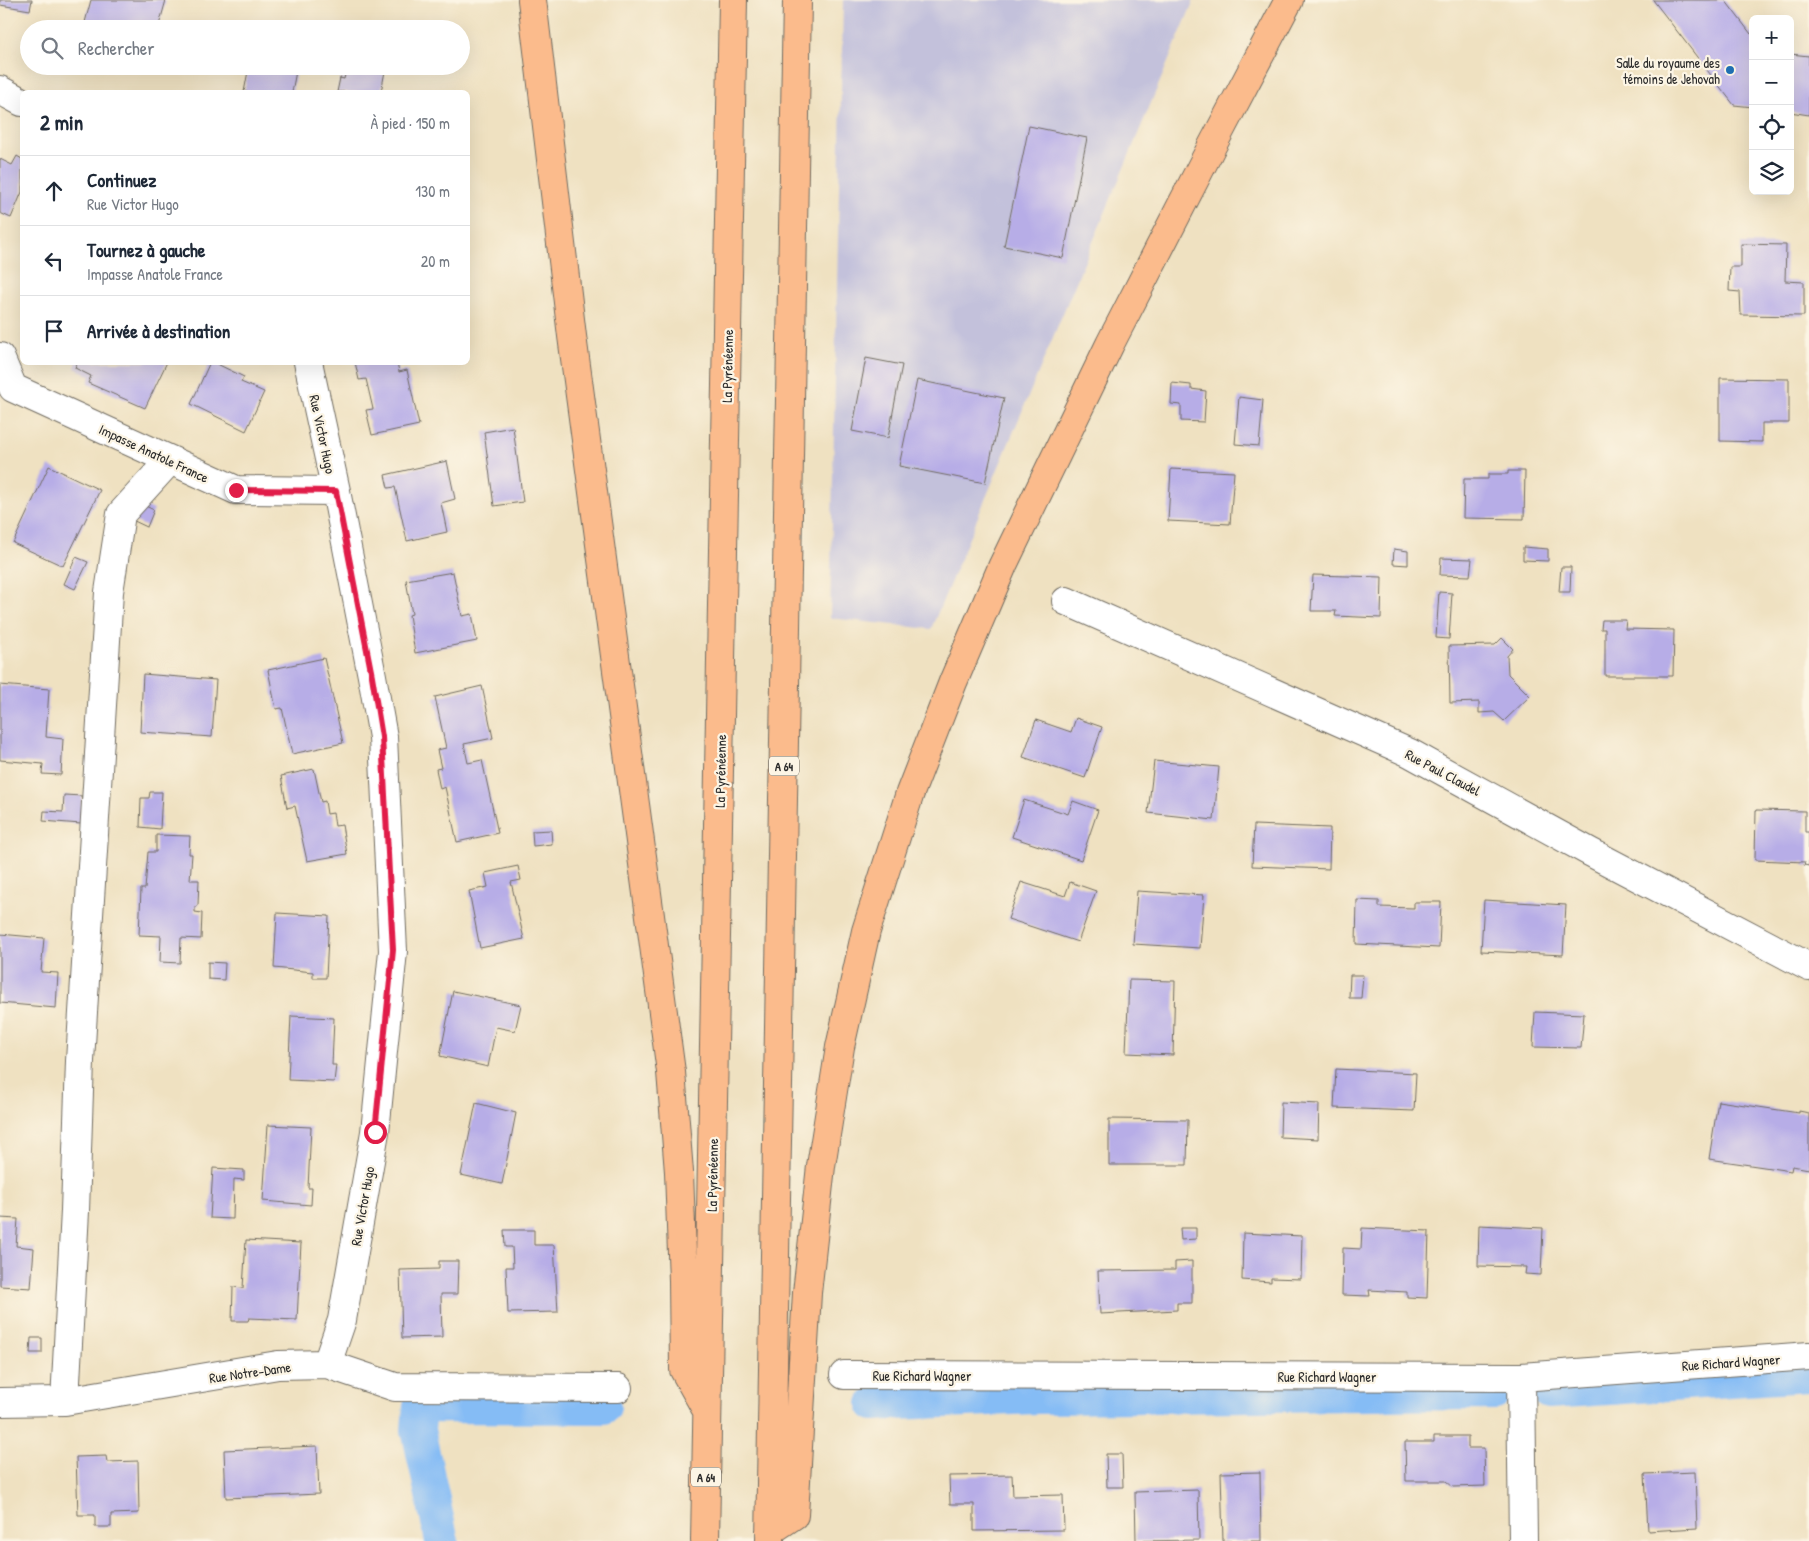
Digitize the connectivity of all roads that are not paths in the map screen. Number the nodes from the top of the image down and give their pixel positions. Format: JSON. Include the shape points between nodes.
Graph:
{"nodes":[{"id":1,"x":532,"y":0,"type":"edge"},
{"id":2,"x":733,"y":0,"type":"edge"},
{"id":3,"x":797,"y":0,"type":"edge"},
{"id":4,"x":1289,"y":0,"type":"edge"},
{"id":5,"x":0,"y":90,"type":"edge"},
{"id":6,"x":20,"y":101,"type":"edge"},
{"id":7,"x":0,"y":357,"type":"edge"},
{"id":8,"x":309,"y":365,"type":"edge"},
{"id":9,"x":170,"y":460,"type":"junction"},
{"id":10,"x":336,"y":491,"type":"junction"},
{"id":11,"x":1066,"y":601,"type":"dead end"},
{"id":12,"x":1809,"y":967,"type":"edge"},
{"id":13,"x":1809,"y":1356,"type":"edge"},
{"id":14,"x":327,"y":1364,"type":"junction"},
{"id":15,"x":844,"y":1375,"type":"dead end"},
{"id":16,"x":1521,"y":1377,"type":"junction"},
{"id":17,"x":618,"y":1388,"type":"dead end"},
{"id":18,"x":0,"y":1402,"type":"edge"},
{"id":19,"x":65,"y":1402,"type":"junction"},
{"id":20,"x":708,"y":1412,"type":"junction"},
{"id":21,"x":770,"y":1536,"type":"edge"},
{"id":22,"x":705,"y":1541,"type":"edge"},
{"id":23,"x":1524,"y":1541,"type":"edge"}],
"edges":[{"from":1,"to":20,"type":"highway","via":[[572,336],[672,1072],[679,1172],[684,1370]]},
{"from":2,"to":20,"type":"highway","name":"La Pyrénéenne","number":"A 64"},
{"from":3,"to":21,"type":"highway","number":"A 64"},
{"from":4,"to":21,"type":"highway","via":[[1119,327],[1004,565],[910,793],[866,931],[840,1047],[821,1166],[807,1293],[794,1515]]},
{"from":5,"to":6,"type":"street"},
{"from":7,"to":9,"type":"street","name":"Impasse Anatole France","via":[[13,388]]},
{"from":8,"to":10,"type":"street","name":"Rue Victor Hugo"},
{"from":9,"to":10,"type":"street","name":"Impasse Anatole France","via":[[236,490]]},
{"from":9,"to":19,"type":"street","via":[[121,514],[109,592],[80,1061]]},
{"from":10,"to":14,"type":"street","name":"Rue Victor Hugo","via":[[382,737],[393,950],[375,1132],[342,1320]]},
{"from":11,"to":12,"type":"street","name":"Rue Paul Claudel","via":[[1410,753]]},
{"from":13,"to":16,"type":"street","name":"Rue Richard Wagner"},
{"from":14,"to":17,"type":"street","name":"Rue Notre-Dame","via":[[395,1387]]},
{"from":14,"to":19,"type":"street","name":"Rue Notre-Dame","via":[[278,1366]]},
{"from":15,"to":16,"type":"street","name":"Rue Richard Wagner"},
{"from":16,"to":23,"type":"street"},
{"from":18,"to":19,"type":"street","name":"Rue Notre-Dame"},
{"from":20,"to":22,"type":"highway","name":"La Pyrénéenne","number":"A 64"}]}
